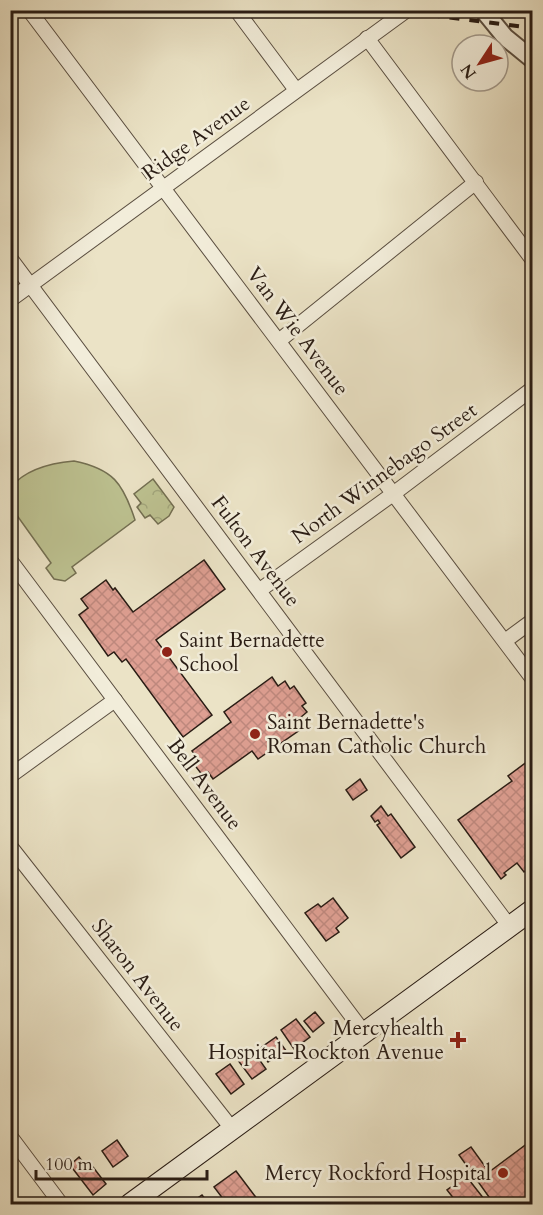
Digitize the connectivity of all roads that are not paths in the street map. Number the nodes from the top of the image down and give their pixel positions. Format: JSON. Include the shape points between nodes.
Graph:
{"nodes":[{"id":1,"x":29,"y":10,"type":"edge"},
{"id":2,"x":407,"y":10,"type":"edge"},
{"id":3,"x":483,"y":10,"type":"edge"},
{"id":4,"x":237,"y":11,"type":"edge"},
{"id":5,"x":367,"y":38,"type":"junction"},
{"id":6,"x":532,"y":59,"type":"edge"},
{"id":7,"x":296,"y":90,"type":"junction"},
{"id":8,"x":476,"y":182,"type":"junction"},
{"id":9,"x":163,"y":188,"type":"junction"},
{"id":10,"x":10,"y":258,"type":"edge"},
{"id":11,"x":532,"y":259,"type":"edge"},
{"id":12,"x":31,"y":285,"type":"junction"},
{"id":13,"x":10,"y":300,"type":"edge"},
{"id":14,"x":280,"y":340,"type":"junction"},
{"id":15,"x":532,"y":389,"type":"edge"},
{"id":16,"x":393,"y":494,"type":"junction"},
{"id":17,"x":10,"y":560,"type":"edge"},
{"id":18,"x":260,"y":590,"type":"junction"},
{"id":19,"x":532,"y":621,"type":"edge"},
{"id":20,"x":505,"y":641,"type":"junction"},
{"id":21,"x":532,"y":678,"type":"edge"},
{"id":22,"x":115,"y":700,"type":"junction"},
{"id":23,"x":10,"y":776,"type":"edge"},
{"id":24,"x":10,"y":846,"type":"edge"},
{"id":25,"x":532,"y":910,"type":"edge"},
{"id":26,"x":510,"y":927,"type":"junction"},
{"id":27,"x":365,"y":1034,"type":"junction"},
{"id":28,"x":233,"y":1130,"type":"junction"},
{"id":29,"x":10,"y":1136,"type":"edge"},
{"id":30,"x":62,"y":1204,"type":"edge"},
{"id":31,"x":130,"y":1204,"type":"edge"}],
"edges":[{"from":1,"to":9,"type":"street","name":"Van Wie Avenue"},
{"from":2,"to":5,"type":"street","name":"Ridge Avenue"},
{"from":3,"to":6,"type":"street","via":[[505,37]]},
{"from":4,"to":7,"type":"street"},
{"from":5,"to":7,"type":"street","name":"Ridge Avenue"},
{"from":5,"to":8,"type":"street"},
{"from":7,"to":9,"type":"street","name":"Ridge Avenue"},
{"from":8,"to":11,"type":"street"},
{"from":8,"to":14,"type":"street"},
{"from":9,"to":12,"type":"street","name":"Ridge Avenue"},
{"from":9,"to":14,"type":"street","name":"Van Wie Avenue"},
{"from":10,"to":12,"type":"street","name":"Fulton Avenue"},
{"from":12,"to":13,"type":"street","name":"Ridge Avenue"},
{"from":12,"to":18,"type":"street","name":"Fulton Avenue"},
{"from":14,"to":16,"type":"street","name":"Van Wie Avenue"},
{"from":15,"to":16,"type":"street","name":"North Winnebago Street"},
{"from":16,"to":18,"type":"street","name":"North Winnebago Street"},
{"from":16,"to":20,"type":"street","name":"Van Wie Avenue"},
{"from":17,"to":22,"type":"street","name":"Bell Avenue"},
{"from":18,"to":26,"type":"street","name":"Fulton Avenue"},
{"from":19,"to":20,"type":"street"},
{"from":20,"to":21,"type":"street","name":"Van Wie Avenue"},
{"from":22,"to":23,"type":"street"},
{"from":22,"to":27,"type":"street","name":"Bell Avenue"},
{"from":24,"to":28,"type":"street","name":"Sharon Avenue"},
{"from":25,"to":26,"type":"main road"},
{"from":26,"to":27,"type":"main road"},
{"from":27,"to":28,"type":"main road"},
{"from":28,"to":31,"type":"main road"},
{"from":29,"to":30,"type":"street"}]}
